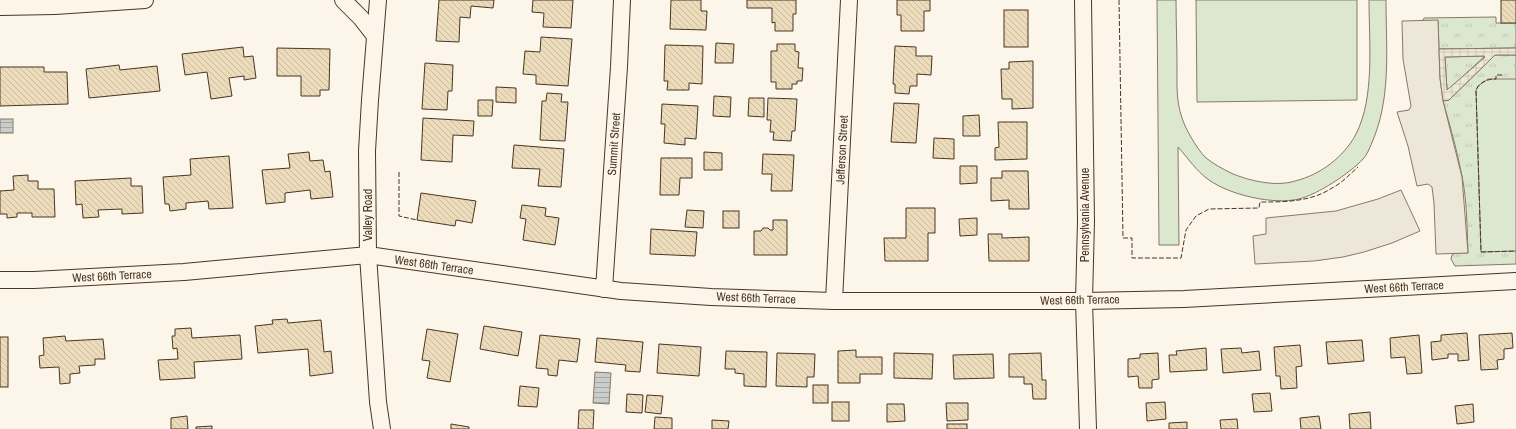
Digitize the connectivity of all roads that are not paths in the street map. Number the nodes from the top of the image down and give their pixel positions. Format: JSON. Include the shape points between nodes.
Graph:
{"nodes":[{"id":1,"x":145,"y":0,"type":"edge"},
{"id":2,"x":343,"y":0,"type":"edge"},
{"id":3,"x":378,"y":0,"type":"edge"},
{"id":4,"x":622,"y":0,"type":"edge"},
{"id":5,"x":849,"y":0,"type":"edge"},
{"id":6,"x":1083,"y":0,"type":"edge"},
{"id":7,"x":0,"y":7,"type":"edge"},
{"id":8,"x":375,"y":36,"type":"junction"},
{"id":9,"x":368,"y":255,"type":"junction"},
{"id":10,"x":0,"y":280,"type":"edge"},
{"id":11,"x":1516,"y":281,"type":"edge"},
{"id":12,"x":604,"y":289,"type":"junction"},
{"id":13,"x":834,"y":301,"type":"junction"},
{"id":14,"x":1084,"y":301,"type":"junction"},
{"id":15,"x":382,"y":429,"type":"edge"},
{"id":16,"x":1088,"y":429,"type":"edge"}],
"edges":[{"from":1,"to":7,"type":"street"},
{"from":2,"to":8,"type":"street"},
{"from":3,"to":8,"type":"street","name":"Valley Road"},
{"from":4,"to":12,"type":"street","name":"Summit Street","via":[[620,67]]},
{"from":5,"to":13,"type":"street","name":"Jefferson Street"},
{"from":6,"to":14,"type":"street","name":"Pennsylvania Avenue","via":[[1086,221]]},
{"from":8,"to":9,"type":"street","name":"Valley Road","via":[[367,151]]},
{"from":9,"to":10,"type":"street","name":"West 66th Terrace","via":[[184,272]]},
{"from":9,"to":12,"type":"street","name":"West 66th Terrace"},
{"from":9,"to":15,"type":"street","name":"Valley Road"},
{"from":11,"to":14,"type":"street","name":"West 66th Terrace"},
{"from":12,"to":13,"type":"street","name":"West 66th Terrace"},
{"from":13,"to":14,"type":"street","name":"West 66th Terrace"},
{"from":14,"to":16,"type":"street","name":"Pennsylvania Avenue"}]}
